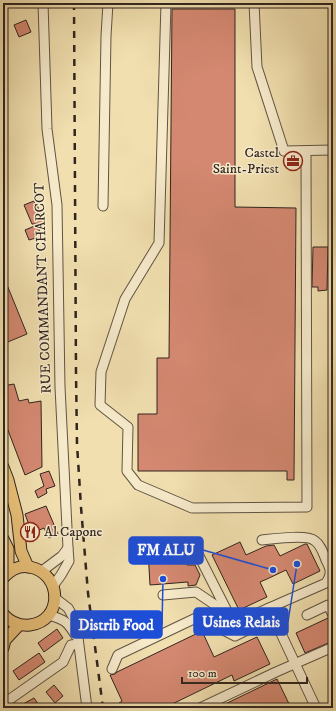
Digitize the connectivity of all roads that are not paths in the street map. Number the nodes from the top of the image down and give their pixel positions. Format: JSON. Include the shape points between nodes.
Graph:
{"nodes":[{"id":1,"x":43,"y":3,"type":"edge"},
{"id":2,"x":108,"y":3,"type":"edge"},
{"id":3,"x":166,"y":3,"type":"edge"},
{"id":4,"x":254,"y":3,"type":"edge"},
{"id":5,"x":333,"y":150,"type":"edge"},
{"id":6,"x":306,"y":151,"type":"junction"},
{"id":7,"x":103,"y":206,"type":"dead end"},
{"id":8,"x":3,"y":467,"type":"edge"},
{"id":9,"x":3,"y":540,"type":"edge"},
{"id":10,"x":262,"y":540,"type":"dead end"},
{"id":11,"x":68,"y":548,"type":"junction"},
{"id":12,"x":195,"y":548,"type":"dead end"},
{"id":13,"x":28,"y":567,"type":"junction"},
{"id":14,"x":42,"y":571,"type":"junction"},
{"id":15,"x":5,"y":575,"type":"edge"},
{"id":16,"x":53,"y":586,"type":"junction"},
{"id":17,"x":163,"y":595,"type":"dead end"},
{"id":18,"x":55,"y":598,"type":"junction"},
{"id":19,"x":269,"y":608,"type":"junction"},
{"id":20,"x":228,"y":613,"type":"junction"},
{"id":21,"x":3,"y":614,"type":"edge"},
{"id":22,"x":49,"y":615,"type":"junction"},
{"id":23,"x":307,"y":615,"type":"dead end"},
{"id":24,"x":333,"y":615,"type":"edge"},
{"id":25,"x":275,"y":621,"type":"junction"},
{"id":26,"x":19,"y":625,"type":"junction"},
{"id":27,"x":78,"y":641,"type":"junction"},
{"id":28,"x":3,"y":647,"type":"edge"},
{"id":29,"x":333,"y":648,"type":"edge"},
{"id":30,"x":295,"y":664,"type":"junction"},
{"id":31,"x":112,"y":669,"type":"dead end"},
{"id":32,"x":3,"y":704,"type":"edge"},
{"id":33,"x":87,"y":708,"type":"edge"},
{"id":34,"x":200,"y":708,"type":"edge"},
{"id":35,"x":316,"y":708,"type":"edge"}],
"edges":[{"from":1,"to":11,"type":"street","name":"RUE COMMANDANT CHARCOT","via":[[47,129],[57,205],[60,387]]},
{"from":2,"to":7,"type":"street"},
{"from":3,"to":6,"type":"street","via":[[160,243],[125,300],[102,372],[100,405],[128,427],[127,471],[138,485],[192,508],[307,507]]},
{"from":4,"to":6,"type":"street","via":[[257,67],[284,151]]},
{"from":5,"to":6,"type":"street"},
{"from":8,"to":13,"type":"main road"},
{"from":9,"to":15,"type":"main road","via":[[8,549]]},
{"from":10,"to":19,"type":"street","via":[[314,539],[331,570],[326,583]]},
{"from":11,"to":14,"type":"street","via":[[62,556]]},
{"from":11,"to":16,"type":"street","name":"RUE COMMANDANT CHARCOT","via":[[68,561]]},
{"from":12,"to":20,"type":"street"},
{"from":13,"to":14,"type":"main road"},
{"from":13,"to":15,"type":"main road","via":[[16,569]]},
{"from":14,"to":16,"type":"main road"},
{"from":16,"to":18,"type":"main road"},
{"from":17,"to":20,"type":"street","via":[[196,592]]},
{"from":18,"to":22,"type":"main road"},
{"from":18,"to":27,"type":"street","via":[[68,608],[76,622]]},
{"from":19,"to":20,"type":"street","via":[[240,621],[234,620]]},
{"from":19,"to":25,"type":"street"},
{"from":21,"to":26,"type":"main road"},
{"from":22,"to":26,"type":"main road","via":[[33,625]]},
{"from":22,"to":27,"type":"street","via":[[64,620]]},
{"from":23,"to":24,"type":"street","via":[[328,605]]},
{"from":25,"to":30,"type":"street"},
{"from":25,"to":31,"type":"street","via":[[257,625],[235,636],[198,617],[118,655]]},
{"from":26,"to":28,"type":"main road"},
{"from":27,"to":32,"type":"street","via":[[71,645],[63,662]]},
{"from":27,"to":33,"type":"street"},
{"from":29,"to":30,"type":"street"},
{"from":30,"to":34,"type":"street"},
{"from":30,"to":35,"type":"street"}]}
